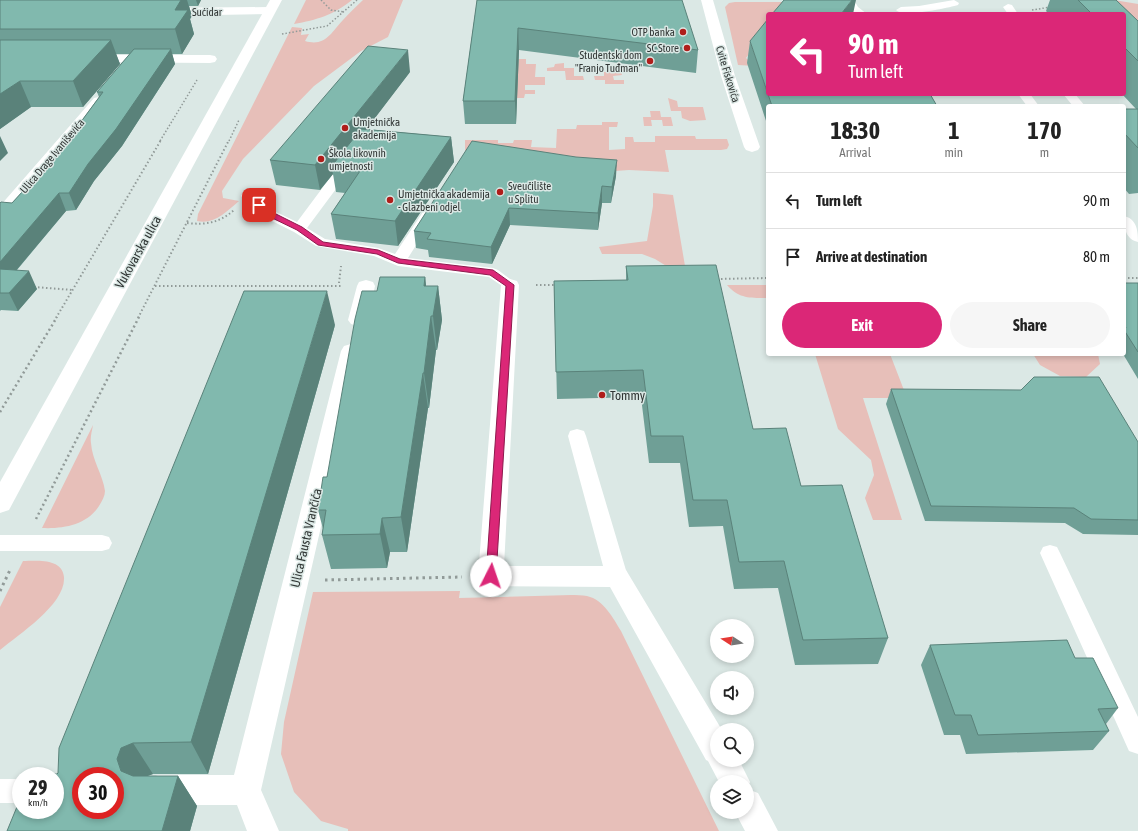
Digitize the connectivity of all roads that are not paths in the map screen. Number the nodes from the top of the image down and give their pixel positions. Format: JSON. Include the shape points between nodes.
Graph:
{"nodes":[{"id":1,"x":707,"y":0,"type":"edge"},
{"id":2,"x":849,"y":0,"type":"edge"},
{"id":3,"x":955,"y":4,"type":"edge"},
{"id":4,"x":273,"y":6,"type":"edge"},
{"id":5,"x":901,"y":10,"type":"dead end"},
{"id":6,"x":152,"y":12,"type":"edge"},
{"id":7,"x":859,"y":12,"type":"edge"},
{"id":8,"x":71,"y":59,"type":"edge"},
{"id":9,"x":134,"y":59,"type":"junction"},
{"id":10,"x":210,"y":59,"type":"road end"},
{"id":11,"x":124,"y":71,"type":"edge"},
{"id":12,"x":109,"y":88,"type":"edge"},
{"id":13,"x":1071,"y":96,"type":"edge"},
{"id":14,"x":1077,"y":104,"type":"edge"},
{"id":15,"x":752,"y":146,"type":"dead end"},
{"id":16,"x":359,"y":149,"type":"edge"},
{"id":17,"x":248,"y":196,"type":"road end"},
{"id":18,"x":435,"y":204,"type":"edge"},
{"id":19,"x":0,"y":217,"type":"edge"},
{"id":20,"x":1126,"y":223,"type":"edge"},
{"id":21,"x":299,"y":229,"type":"junction"},
{"id":22,"x":1138,"y":238,"type":"edge"},
{"id":23,"x":398,"y":261,"type":"junction"},
{"id":24,"x":510,"y":285,"type":"joint"},
{"id":25,"x":366,"y":286,"type":"road end"},
{"id":26,"x":576,"y":436,"type":"dead end"},
{"id":27,"x":0,"y":504,"type":"edge"},
{"id":28,"x":0,"y":543,"type":"edge"},
{"id":29,"x":102,"y":543,"type":"dead end"},
{"id":30,"x":1050,"y":553,"type":"dead end"},
{"id":31,"x":617,"y":577,"type":"junction"},
{"id":32,"x":710,"y":738,"type":"edge"},
{"id":33,"x":1138,"y":743,"type":"edge"},
{"id":34,"x":154,"y":790,"type":"edge"},
{"id":35,"x":246,"y":790,"type":"junction"},
{"id":36,"x":0,"y":791,"type":"edge"},
{"id":37,"x":12,"y":791,"type":"edge"},
{"id":38,"x":754,"y":817,"type":"edge"},
{"id":39,"x":263,"y":831,"type":"edge"},
{"id":40,"x":762,"y":831,"type":"edge"}],
"edges":[{"from":1,"to":15,"type":"street","name":"Cvite Fiskovića","via":[[728,76]]},
{"from":2,"to":7,"type":"lane"},
{"from":3,"to":5,"type":"lane"},
{"from":4,"to":6,"type":"street","name":"Sućidar"},
{"from":4,"to":27,"type":"street","name":"Vukovarska ulica"},
{"from":8,"to":9,"type":"street"},
{"from":9,"to":10,"type":"street"},
{"from":9,"to":11,"type":"street"},
{"from":12,"to":19,"type":"street","name":"Ulica Drage Ivaniševića"},
{"from":13,"to":14,"type":"lane"},
{"from":16,"to":21,"type":"lane"},
{"from":17,"to":21,"type":"lane","via":[[269,214]]},
{"from":18,"to":23,"type":"lane"},
{"from":20,"to":22,"type":"lane"},
{"from":21,"to":23,"type":"lane","via":[[321,244],[378,252]]},
{"from":23,"to":24,"type":"lane","via":[[493,273]]},
{"from":24,"to":31,"type":"street","via":[[491,576]]},
{"from":25,"to":35,"type":"street","name":"Ulica Fausta Vrančića"},
{"from":26,"to":31,"type":"lane"},
{"from":28,"to":29,"type":"lane"},
{"from":30,"to":33,"type":"lane"},
{"from":31,"to":32,"type":"street"},
{"from":34,"to":35,"type":"street"},
{"from":35,"to":39,"type":"street"},
{"from":36,"to":37,"type":"lane"},
{"from":38,"to":40,"type":"street"}]}
